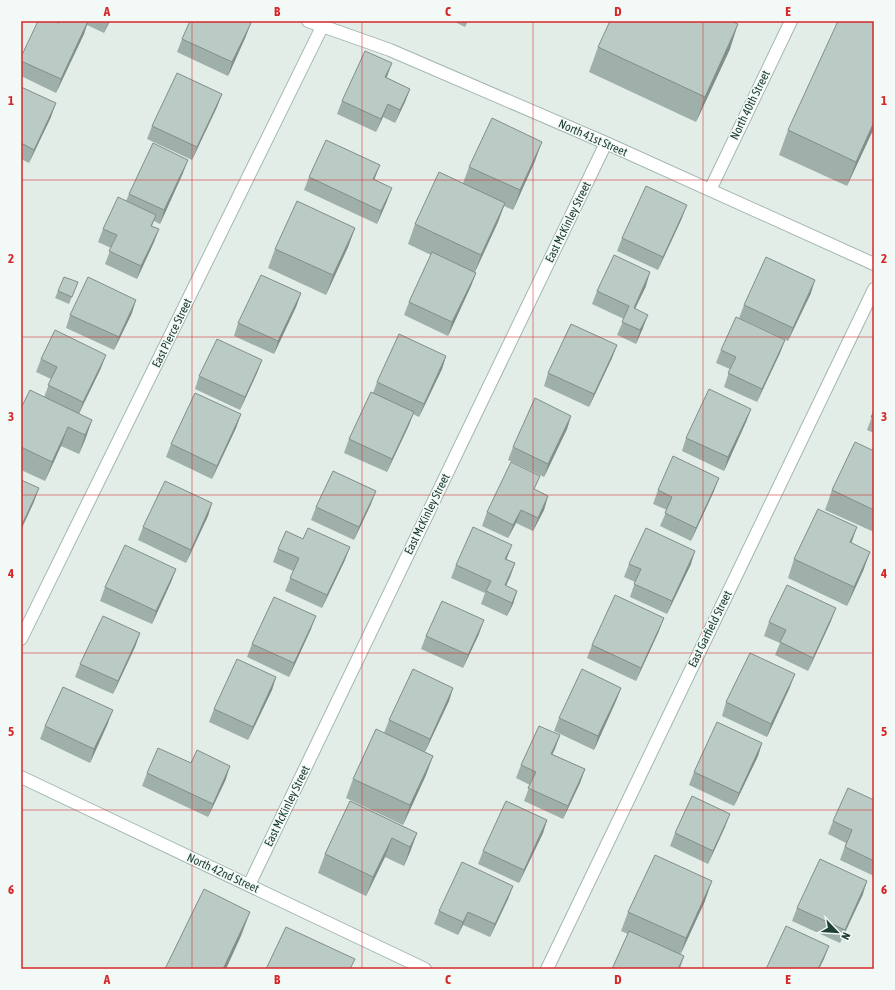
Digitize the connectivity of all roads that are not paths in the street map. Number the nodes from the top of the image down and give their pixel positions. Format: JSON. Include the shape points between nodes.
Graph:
{"nodes":[{"id":1,"x":308,"y":21,"type":"edge"},
{"id":2,"x":791,"y":21,"type":"edge"},
{"id":3,"x":322,"y":27,"type":"junction"},
{"id":4,"x":606,"y":143,"type":"junction"},
{"id":5,"x":710,"y":190,"type":"junction"},
{"id":6,"x":874,"y":264,"type":"edge"},
{"id":7,"x":874,"y":289,"type":"edge"},
{"id":8,"x":21,"y":639,"type":"edge"},
{"id":9,"x":21,"y":777,"type":"edge"},
{"id":10,"x":249,"y":885,"type":"junction"},
{"id":11,"x":425,"y":969,"type":"edge"},
{"id":12,"x":547,"y":969,"type":"edge"}],
"edges":[{"from":1,"to":3,"type":"street","name":"North 41st Street"},
{"from":2,"to":5,"type":"street","name":"North 40th Street"},
{"from":3,"to":4,"type":"street","name":"North 41st Street","via":[[390,50]]},
{"from":3,"to":8,"type":"street","name":"East Pierce Street"},
{"from":4,"to":5,"type":"street","name":"North 41st Street"},
{"from":4,"to":10,"type":"street","name":"East McKinley Street"},
{"from":5,"to":6,"type":"street","name":"North 41st Street"},
{"from":7,"to":12,"type":"street","name":"East Garfield Street"},
{"from":9,"to":10,"type":"street","name":"North 42nd Street"},
{"from":10,"to":11,"type":"street","name":"North 42nd Street"}]}
